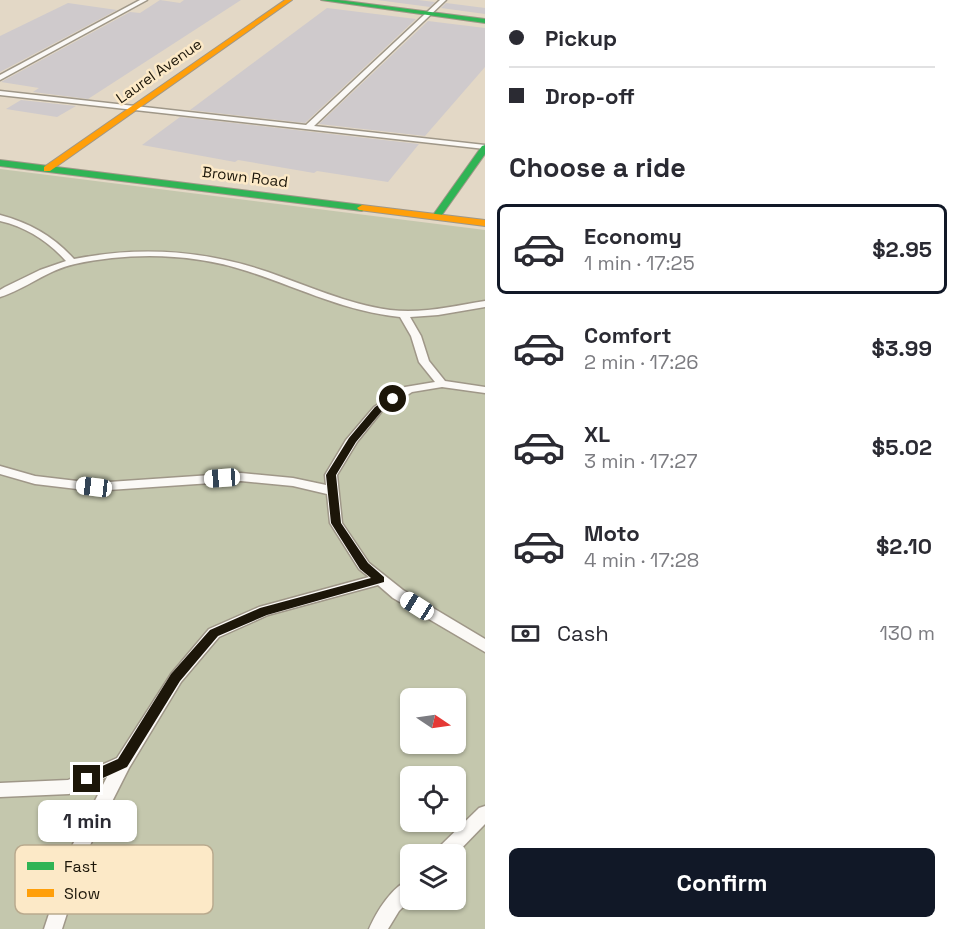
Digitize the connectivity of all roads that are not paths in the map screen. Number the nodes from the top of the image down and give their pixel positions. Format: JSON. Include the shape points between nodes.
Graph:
{"nodes":[{"id":1,"x":144,"y":0,"type":"edge"},
{"id":2,"x":290,"y":0,"type":"edge"},
{"id":3,"x":324,"y":0,"type":"edge"},
{"id":4,"x":443,"y":0,"type":"edge"},
{"id":5,"x":428,"y":14,"type":"junction"},
{"id":6,"x":485,"y":21,"type":"edge"},
{"id":7,"x":0,"y":78,"type":"edge"},
{"id":8,"x":0,"y":93,"type":"edge"},
{"id":9,"x":134,"y":108,"type":"junction"},
{"id":10,"x":308,"y":127,"type":"junction"},
{"id":11,"x":485,"y":148,"type":"edge"},
{"id":12,"x":0,"y":163,"type":"edge"},
{"id":13,"x":47,"y":169,"type":"junction"},
{"id":14,"x":436,"y":217,"type":"junction"},
{"id":15,"x":0,"y":218,"type":"edge"},
{"id":16,"x":485,"y":224,"type":"edge"},
{"id":17,"x":72,"y":262,"type":"junction"},
{"id":18,"x":0,"y":294,"type":"edge"},
{"id":19,"x":485,"y":304,"type":"edge"},
{"id":20,"x":404,"y":314,"type":"junction"},
{"id":21,"x":442,"y":384,"type":"junction"},
{"id":22,"x":485,"y":390,"type":"edge"},
{"id":23,"x":0,"y":470,"type":"edge"},
{"id":24,"x":333,"y":492,"type":"junction"},
{"id":25,"x":380,"y":579,"type":"junction"},
{"id":26,"x":485,"y":646,"type":"edge"},
{"id":27,"x":123,"y":763,"type":"junction"},
{"id":28,"x":0,"y":790,"type":"edge"},
{"id":29,"x":485,"y":813,"type":"edge"},
{"id":30,"x":454,"y":844,"type":"edge"},
{"id":31,"x":82,"y":845,"type":"edge"},
{"id":32,"x":400,"y":898,"type":"edge"},
{"id":33,"x":58,"y":914,"type":"edge"},
{"id":34,"x":53,"y":929,"type":"edge"},
{"id":35,"x":378,"y":929,"type":"edge"}],
"edges":[{"from":1,"to":7,"type":"lane"},
{"from":2,"to":9,"type":"street","name":"Laurel Avenue"},
{"from":3,"to":5,"type":"street"},
{"from":4,"to":5,"type":"lane"},
{"from":5,"to":6,"type":"street"},
{"from":5,"to":10,"type":"lane"},
{"from":8,"to":9,"type":"lane"},
{"from":9,"to":10,"type":"lane"},
{"from":9,"to":13,"type":"street","name":"Laurel Avenue"},
{"from":10,"to":11,"type":"lane"},
{"from":11,"to":14,"type":"street"},
{"from":12,"to":13,"type":"street","name":"Brown Road"},
{"from":13,"to":14,"type":"street","name":"Brown Road"},
{"from":14,"to":16,"type":"street","name":"Brown Road"},
{"from":15,"to":17,"type":"lane","via":[[33,228]]},
{"from":17,"to":18,"type":"lane"},
{"from":17,"to":20,"type":"lane","via":[[140,254],[210,258],[356,307]]},
{"from":19,"to":20,"type":"lane"},
{"from":20,"to":21,"type":"lane","via":[[424,362]]},
{"from":21,"to":22,"type":"lane"},
{"from":21,"to":24,"type":"lane","via":[[409,389],[378,409],[352,440],[331,475]]},
{"from":23,"to":24,"type":"lane","via":[[35,480],[94,487],[241,477],[293,482]]},
{"from":24,"to":25,"type":"lane","via":[[336,523],[364,566]]},
{"from":25,"to":26,"type":"lane"},
{"from":25,"to":27,"type":"lane","via":[[264,611],[214,633],[176,678]]},
{"from":27,"to":28,"type":"lane","via":[[69,787]]},
{"from":27,"to":31,"type":"lane"},
{"from":29,"to":30,"type":"lane"},
{"from":32,"to":35,"type":"lane"},
{"from":33,"to":34,"type":"lane"}]}
